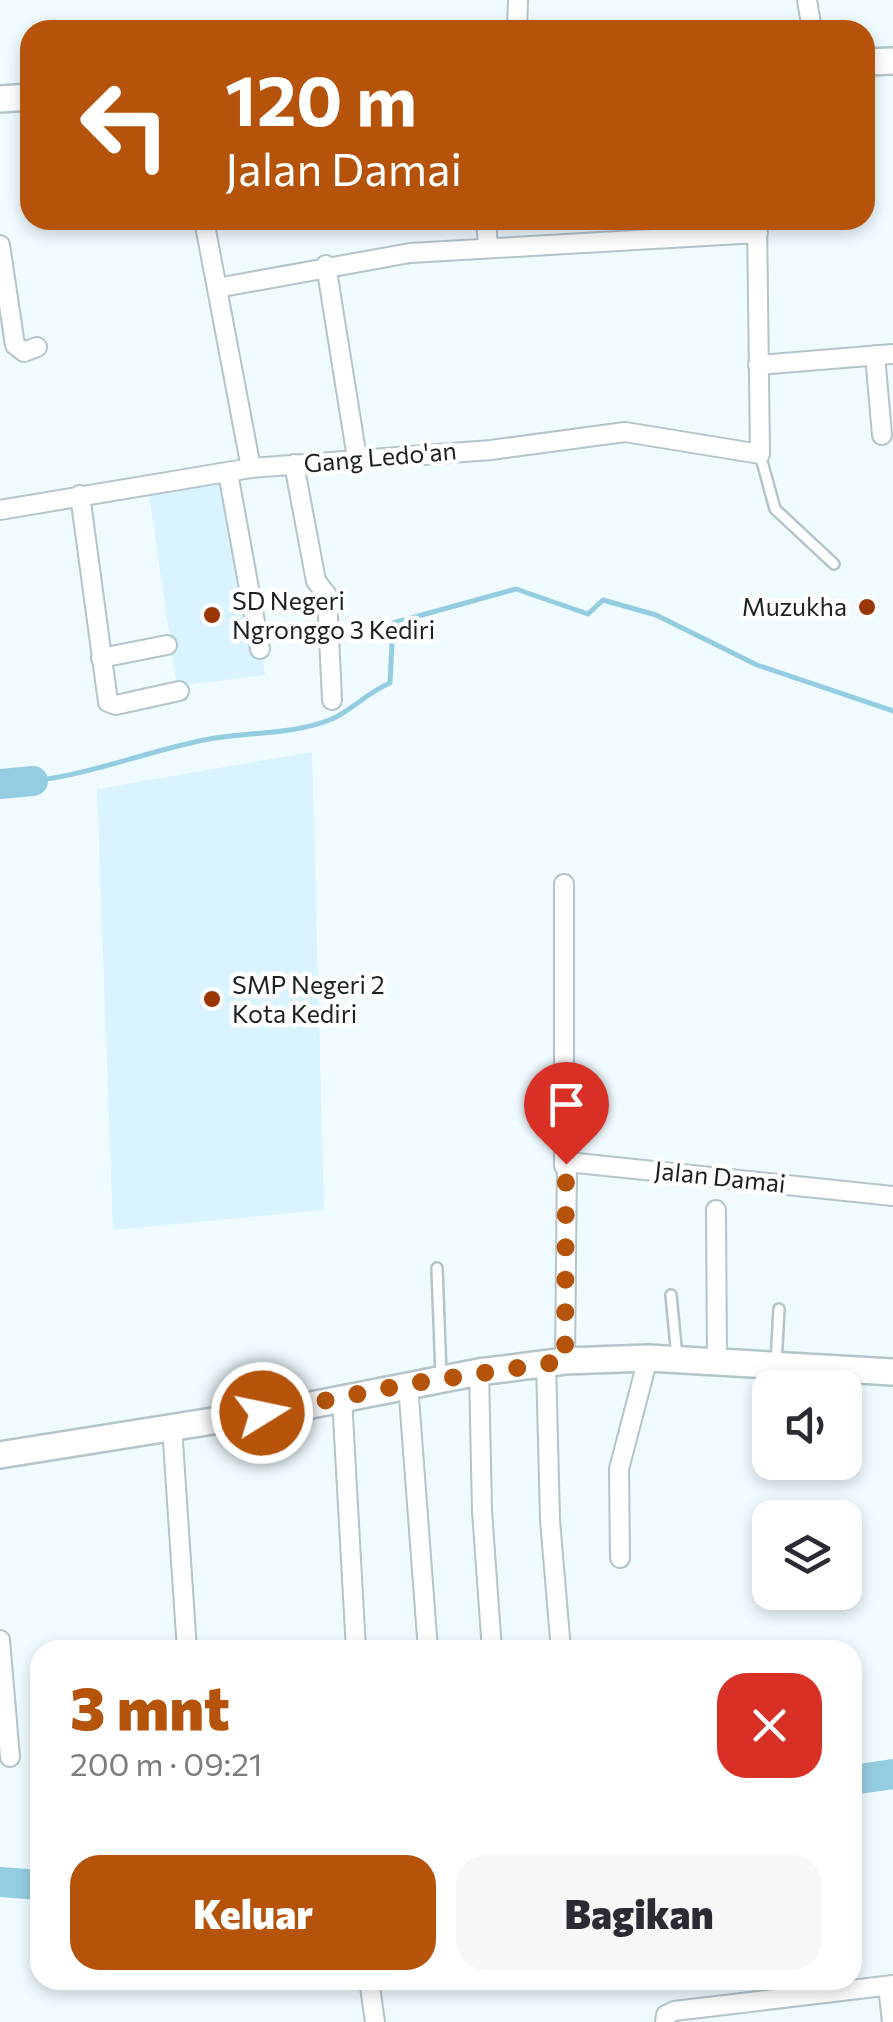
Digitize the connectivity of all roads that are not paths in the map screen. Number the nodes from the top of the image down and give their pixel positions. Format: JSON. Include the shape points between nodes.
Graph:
{"nodes":[{"id":1,"x":206,"y":230,"type":"edge"},
{"id":2,"x":487,"y":230,"type":"edge"},
{"id":3,"x":707,"y":230,"type":"edge"},
{"id":4,"x":758,"y":230,"type":"edge"},
{"id":5,"x":0,"y":245,"type":"edge"},
{"id":6,"x":488,"y":247,"type":"junction"},
{"id":7,"x":326,"y":265,"type":"junction"},
{"id":8,"x":217,"y":288,"type":"junction"},
{"id":9,"x":37,"y":348,"type":"dead end"},
{"id":10,"x":884,"y":355,"type":"edge"},
{"id":11,"x":758,"y":365,"type":"junction"},
{"id":12,"x":882,"y":435,"type":"dead end"},
{"id":13,"x":760,"y":454,"type":"junction"},
{"id":14,"x":357,"y":458,"type":"junction"},
{"id":15,"x":294,"y":464,"type":"junction"},
{"id":16,"x":251,"y":468,"type":"junction"},
{"id":17,"x":228,"y":472,"type":"junction"},
{"id":18,"x":80,"y":495,"type":"junction"},
{"id":19,"x":0,"y":510,"type":"edge"},
{"id":20,"x":834,"y":564,"type":"dead end"},
{"id":21,"x":166,"y":645,"type":"dead end"},
{"id":22,"x":260,"y":650,"type":"dead end"},
{"id":23,"x":101,"y":658,"type":"junction"},
{"id":24,"x":179,"y":691,"type":"dead end"},
{"id":25,"x":332,"y":700,"type":"dead end"},
{"id":26,"x":564,"y":884,"type":"dead end"},
{"id":27,"x":564,"y":1166,"type":"junction"},
{"id":28,"x":893,"y":1196,"type":"edge"},
{"id":29,"x":716,"y":1210,"type":"dead end"},
{"id":30,"x":437,"y":1268,"type":"dead end"},
{"id":31,"x":671,"y":1295,"type":"dead end"},
{"id":32,"x":779,"y":1309,"type":"dead end"},
{"id":33,"x":648,"y":1358,"type":"junction"},
{"id":34,"x":677,"y":1360,"type":"junction"},
{"id":35,"x":556,"y":1362,"type":"junction"},
{"id":36,"x":718,"y":1362,"type":"junction"},
{"id":37,"x":776,"y":1366,"type":"junction"},
{"id":38,"x":479,"y":1372,"type":"junction"},
{"id":39,"x":893,"y":1372,"type":"edge"},
{"id":40,"x":442,"y":1378,"type":"junction"},
{"id":41,"x":408,"y":1384,"type":"junction"},
{"id":42,"x":342,"y":1398,"type":"junction"},
{"id":43,"x":172,"y":1427,"type":"junction"},
{"id":44,"x":0,"y":1455,"type":"edge"},
{"id":45,"x":620,"y":1558,"type":"dead end"},
{"id":46,"x":0,"y":1640,"type":"edge"},
{"id":47,"x":186,"y":1640,"type":"edge"},
{"id":48,"x":355,"y":1640,"type":"edge"},
{"id":49,"x":427,"y":1640,"type":"edge"},
{"id":50,"x":492,"y":1640,"type":"edge"},
{"id":51,"x":560,"y":1640,"type":"edge"},
{"id":52,"x":10,"y":1757,"type":"dead end"},
{"id":53,"x":862,"y":1985,"type":"edge"},
{"id":54,"x":890,"y":1986,"type":"edge"},
{"id":55,"x":370,"y":1990,"type":"edge"},
{"id":56,"x":814,"y":1990,"type":"edge"},
{"id":57,"x":665,"y":2021,"type":"edge"},
{"id":58,"x":375,"y":2022,"type":"edge"},
{"id":59,"x":892,"y":2022,"type":"edge"}],
"edges":[{"from":1,"to":8,"type":"street"},
{"from":2,"to":6,"type":"street"},
{"from":3,"to":6,"type":"street"},
{"from":4,"to":11,"type":"street"},
{"from":5,"to":9,"type":"street","via":[[15,345],[24,352]]},
{"from":6,"to":7,"type":"street"},
{"from":7,"to":8,"type":"street"},
{"from":7,"to":14,"type":"street"},
{"from":8,"to":16,"type":"street"},
{"from":10,"to":11,"type":"street"},
{"from":10,"to":12,"type":"street"},
{"from":11,"to":13,"type":"street"},
{"from":13,"to":14,"type":"street","name":"Gang Ledo'an","via":[[624,432],[492,450]]},
{"from":13,"to":20,"type":"lane","via":[[775,509]]},
{"from":14,"to":15,"type":"street","name":"Gang Ledo'an"},
{"from":15,"to":16,"type":"street","name":"Gang Ledo'an"},
{"from":15,"to":25,"type":"street","via":[[316,581],[327,594]]},
{"from":16,"to":17,"type":"street","name":"Gang Ledo'an"},
{"from":17,"to":18,"type":"street","name":"Gang Ledo'an"},
{"from":17,"to":22,"type":"street"},
{"from":18,"to":19,"type":"street","name":"Gang Ledo'an"},
{"from":18,"to":23,"type":"street"},
{"from":21,"to":23,"type":"street"},
{"from":23,"to":24,"type":"street","via":[[112,705]]},
{"from":26,"to":27,"type":"street"},
{"from":27,"to":28,"type":"street","name":"Jalan Damai","via":[[576,1161]]},
{"from":27,"to":35,"type":"street"},
{"from":29,"to":36,"type":"street"},
{"from":30,"to":40,"type":"lane"},
{"from":31,"to":34,"type":"lane"},
{"from":32,"to":37,"type":"lane"},
{"from":33,"to":34,"type":"main road"},
{"from":33,"to":35,"type":"main road"},
{"from":33,"to":45,"type":"street","via":[[619,1469]]},
{"from":34,"to":36,"type":"main road"},
{"from":35,"to":38,"type":"main road"},
{"from":35,"to":51,"type":"street","via":[[550,1520]]},
{"from":36,"to":37,"type":"main road"},
{"from":37,"to":39,"type":"main road"},
{"from":38,"to":40,"type":"main road"},
{"from":38,"to":50,"type":"street"},
{"from":40,"to":41,"type":"main road"},
{"from":41,"to":42,"type":"main road"},
{"from":41,"to":49,"type":"street"},
{"from":42,"to":43,"type":"main road"},
{"from":42,"to":48,"type":"street"},
{"from":43,"to":44,"type":"main road"},
{"from":43,"to":47,"type":"street"},
{"from":46,"to":52,"type":"street"},
{"from":53,"to":54,"type":"street"},
{"from":54,"to":59,"type":"street"},
{"from":55,"to":58,"type":"street"},
{"from":56,"to":57,"type":"street","via":[[674,2011]]}]}
